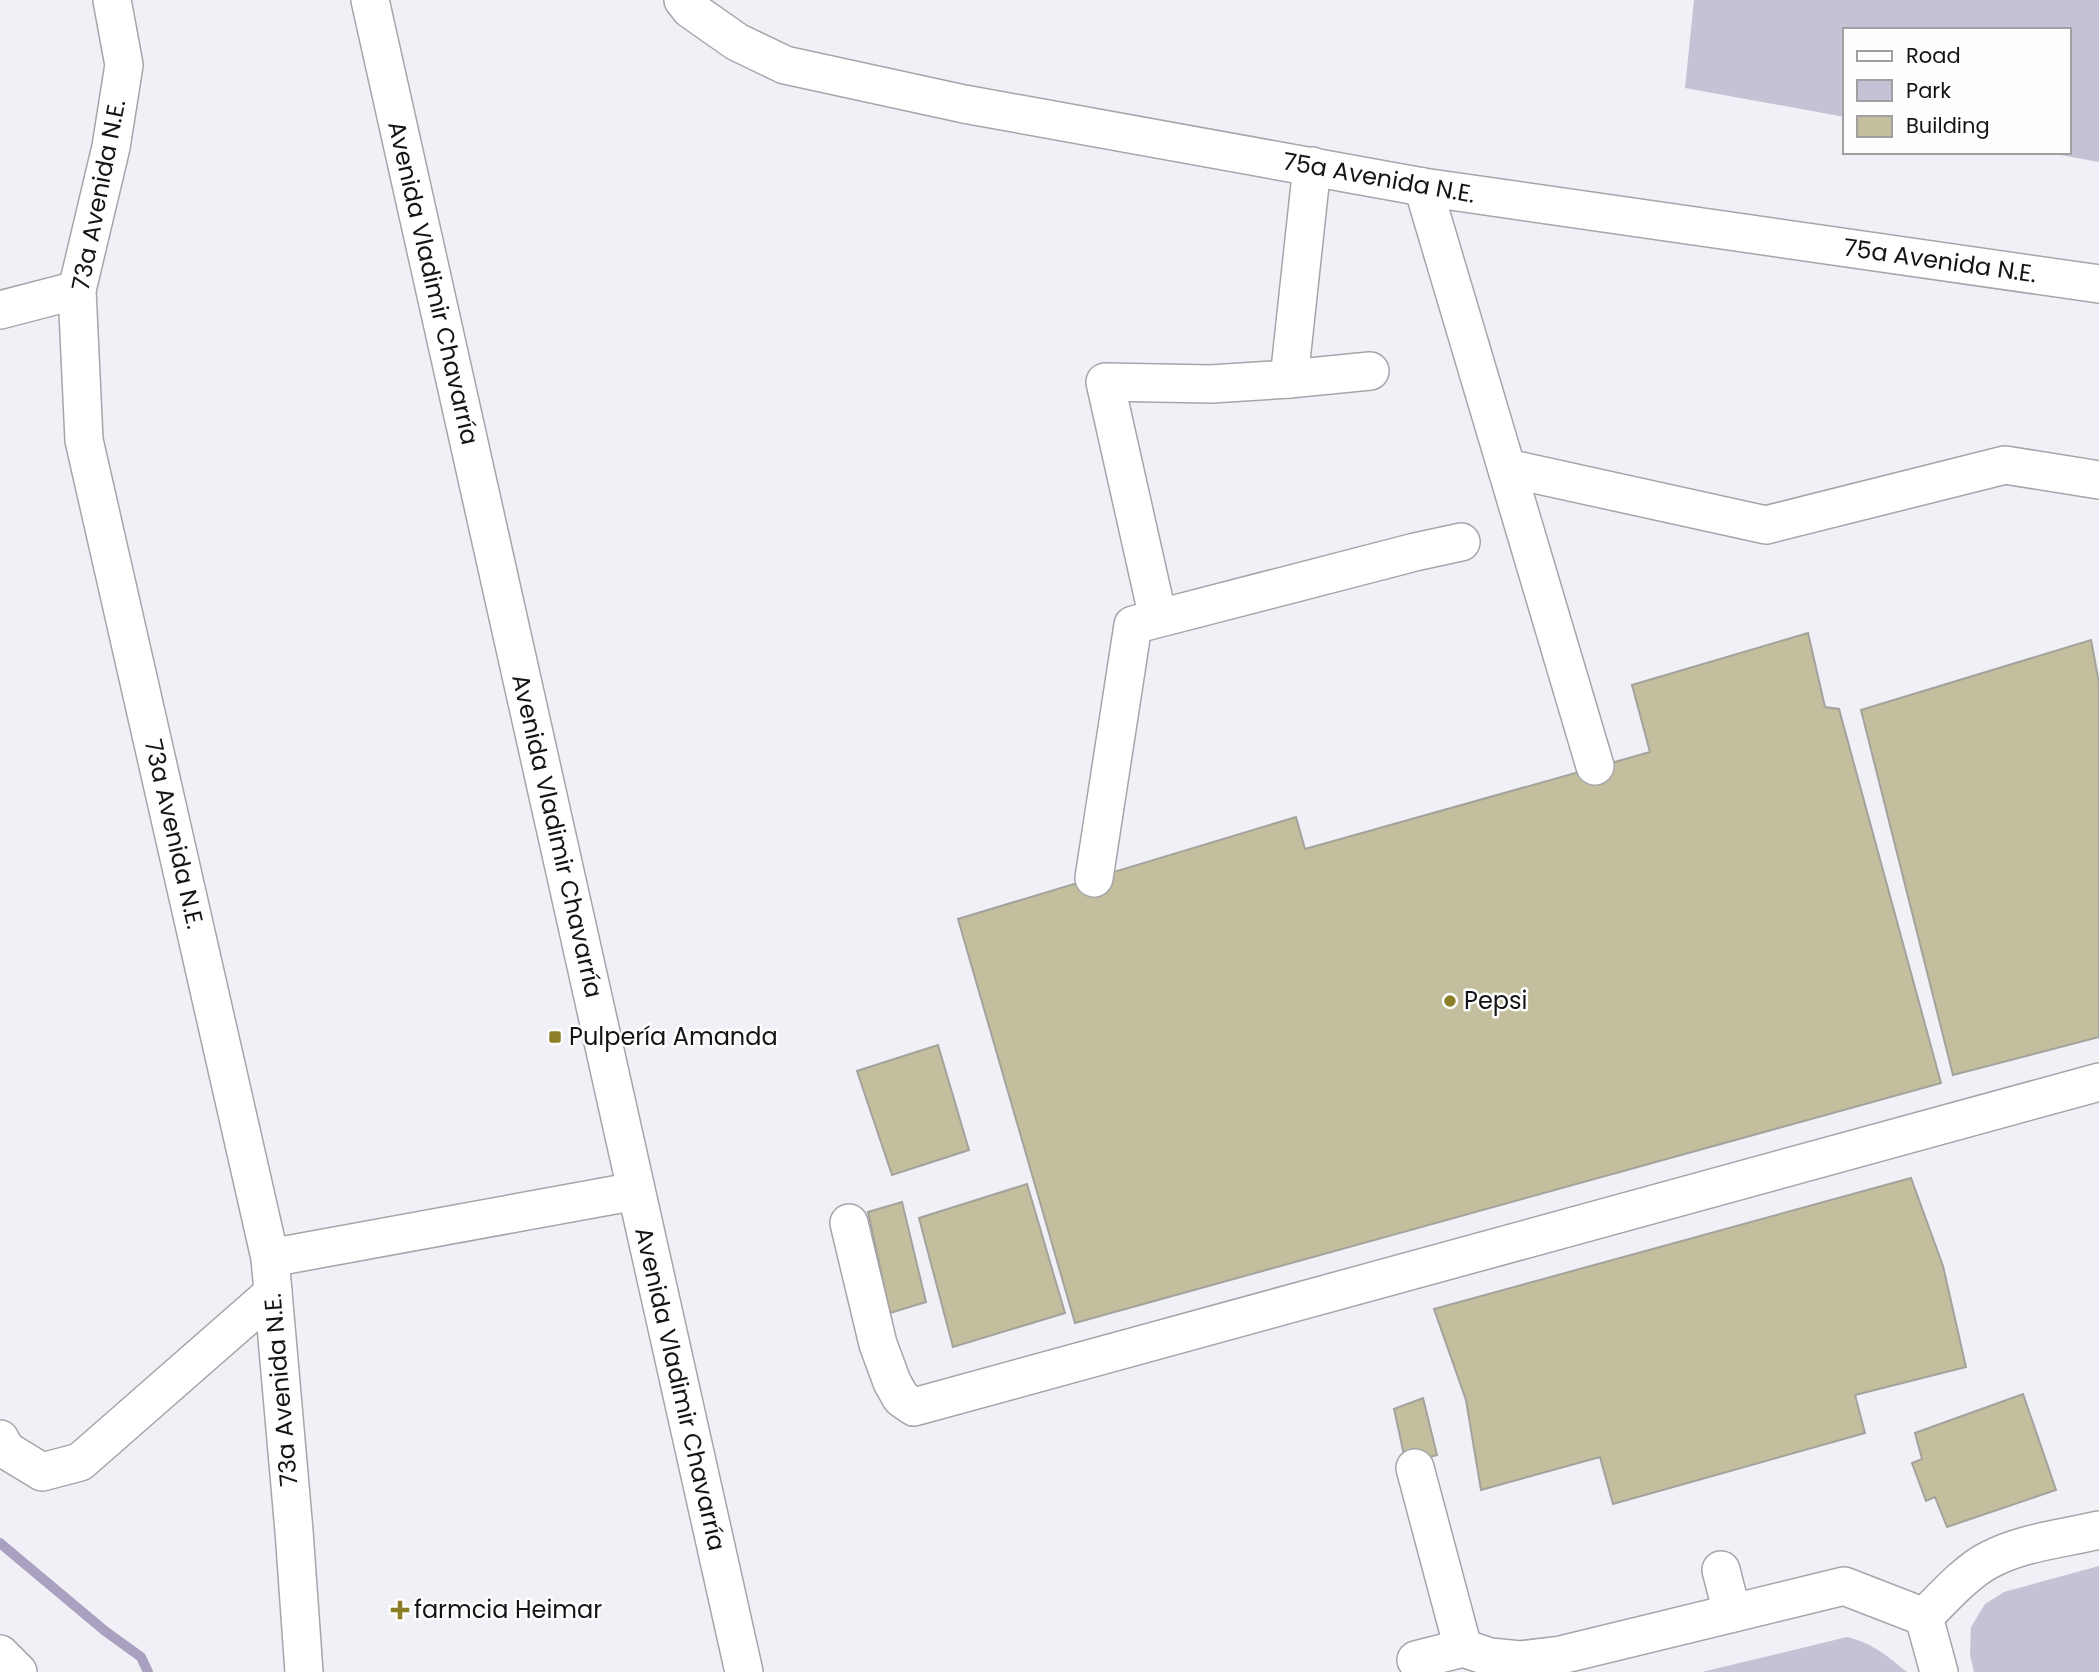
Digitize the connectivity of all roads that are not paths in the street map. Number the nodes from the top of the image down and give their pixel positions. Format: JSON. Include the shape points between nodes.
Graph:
{"nodes":[{"id":1,"x":112,"y":0,"type":"edge"},
{"id":2,"x":370,"y":0,"type":"edge"},
{"id":3,"x":683,"y":0,"type":"edge"},
{"id":4,"x":1312,"y":166,"type":"junction"},
{"id":5,"x":1423,"y":187,"type":"junction"},
{"id":6,"x":2099,"y":284,"type":"edge"},
{"id":7,"x":77,"y":290,"type":"junction"},
{"id":8,"x":0,"y":310,"type":"edge"},
{"id":9,"x":1370,"y":371,"type":"dead end"},
{"id":10,"x":1289,"y":379,"type":"junction"},
{"id":11,"x":1507,"y":468,"type":"junction"},
{"id":12,"x":2099,"y":480,"type":"edge"},
{"id":13,"x":1461,"y":542,"type":"dead end"},
{"id":14,"x":1158,"y":618,"type":"junction"},
{"id":15,"x":1595,"y":766,"type":"dead end"},
{"id":16,"x":1094,"y":878,"type":"dead end"},
{"id":17,"x":2099,"y":1082,"type":"edge"},
{"id":18,"x":636,"y":1191,"type":"junction"},
{"id":19,"x":849,"y":1223,"type":"dead end"},
{"id":20,"x":272,"y":1275,"type":"junction"},
{"id":21,"x":0,"y":1439,"type":"edge"},
{"id":22,"x":1415,"y":1468,"type":"dead end"},
{"id":23,"x":2099,"y":1530,"type":"edge"},
{"id":24,"x":1721,"y":1570,"type":"dead end"},
{"id":25,"x":1732,"y":1613,"type":"junction"},
{"id":26,"x":1924,"y":1617,"type":"junction"},
{"id":27,"x":1463,"y":1648,"type":"junction"},
{"id":28,"x":0,"y":1654,"type":"edge"},
{"id":29,"x":1416,"y":1660,"type":"dead end"},
{"id":30,"x":18,"y":1672,"type":"edge"},
{"id":31,"x":304,"y":1672,"type":"edge"},
{"id":32,"x":744,"y":1672,"type":"edge"},
{"id":33,"x":1939,"y":1672,"type":"edge"}],
"edges":[{"from":1,"to":7,"type":"street","name":"73a Avenida N.E.","via":[[124,65],[111,147]]},
{"from":2,"to":18,"type":"street","name":"Avenida Vladimir Chavarría"},
{"from":3,"to":4,"type":"street","name":"75a Avenida N.E.","via":[[737,42],[785,65],[964,104]]},
{"from":4,"to":5,"type":"street","name":"75a Avenida N.E."},
{"from":4,"to":10,"type":"street"},
{"from":5,"to":6,"type":"street","name":"75a Avenida N.E."},
{"from":5,"to":11,"type":"street"},
{"from":7,"to":8,"type":"street"},
{"from":7,"to":20,"type":"street","name":"73a Avenida N.E.","via":[[84,440]]},
{"from":9,"to":10,"type":"street"},
{"from":10,"to":14,"type":"street","via":[[1211,384],[1105,382]]},
{"from":11,"to":12,"type":"street","via":[[1766,525],[2005,465]]},
{"from":11,"to":15,"type":"street"},
{"from":13,"to":14,"type":"street"},
{"from":14,"to":16,"type":"street","via":[[1133,625]]},
{"from":17,"to":19,"type":"street","via":[[914,1407],[901,1398],[887,1370]]},
{"from":18,"to":20,"type":"street"},
{"from":18,"to":32,"type":"street","name":"Avenida Vladimir Chavarría"},
{"from":20,"to":21,"type":"street","via":[[80,1462],[42,1472],[6,1450]]},
{"from":20,"to":31,"type":"street","name":"73a Avenida N.E."},
{"from":22,"to":27,"type":"street"},
{"from":23,"to":26,"type":"street","via":[[2029,1545],[1988,1560]]},
{"from":24,"to":25,"type":"street"},
{"from":25,"to":26,"type":"street","via":[[1844,1586]]},
{"from":25,"to":27,"type":"street","via":[[1561,1655],[1520,1660]]},
{"from":26,"to":33,"type":"street"},
{"from":27,"to":29,"type":"street"},
{"from":28,"to":30,"type":"street"}]}
